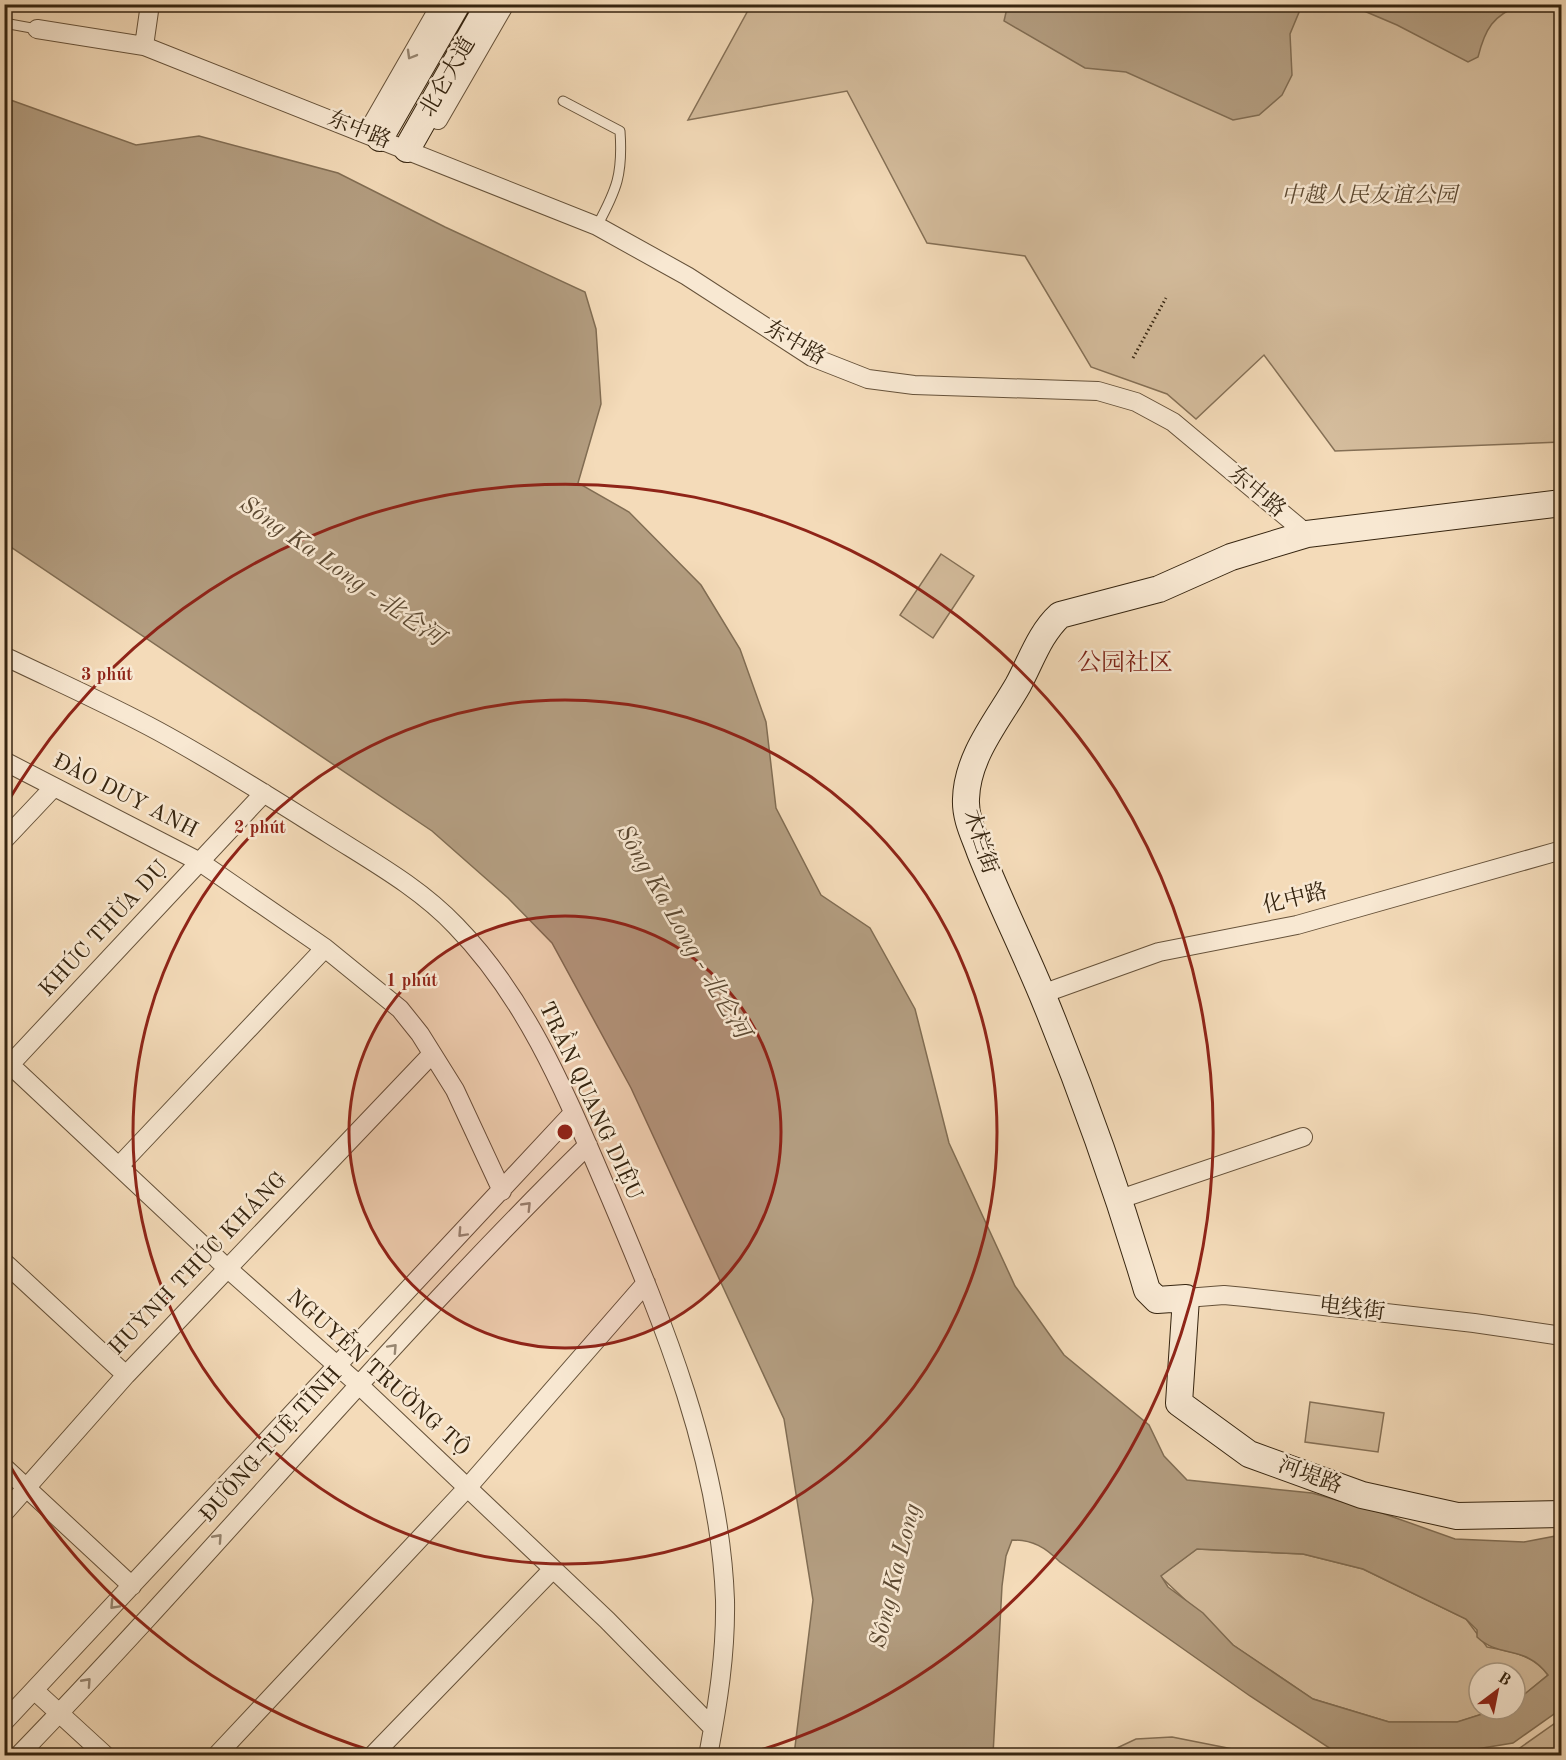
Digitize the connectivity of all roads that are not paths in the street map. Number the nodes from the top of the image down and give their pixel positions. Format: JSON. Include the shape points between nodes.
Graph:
{"nodes":[{"id":1,"x":150,"y":4,"type":"edge"},
{"id":2,"x":441,"y":4,"type":"edge"},
{"id":3,"x":457,"y":4,"type":"edge"},
{"id":4,"x":489,"y":4,"type":"edge"},
{"id":5,"x":505,"y":4,"type":"edge"},
{"id":6,"x":4,"y":23,"type":"edge"},
{"id":7,"x":37,"y":29,"type":"joint"},
{"id":8,"x":144,"y":46,"type":"junction"},
{"id":9,"x":563,"y":101,"type":"dead end"},
{"id":10,"x":374,"y":135,"type":"junction"},
{"id":11,"x":413,"y":151,"type":"junction"},
{"id":12,"x":597,"y":226,"type":"junction"},
{"id":13,"x":1562,"y":503,"type":"edge"},
{"id":14,"x":1307,"y":534,"type":"junction"},
{"id":15,"x":4,"y":656,"type":"edge"},
{"id":16,"x":4,"y":761,"type":"edge"},
{"id":17,"x":54,"y":787,"type":"junction"},
{"id":18,"x":264,"y":793,"type":"junction"},
{"id":19,"x":4,"y":840,"type":"edge"},
{"id":20,"x":1562,"y":850,"type":"edge"},
{"id":21,"x":200,"y":862,"type":"junction"},
{"id":22,"x":325,"y":948,"type":"junction"},
{"id":23,"x":1042,"y":994,"type":"junction"},
{"id":24,"x":432,"y":1054,"type":"junction"},
{"id":25,"x":6,"y":1065,"type":"edge"},
{"id":26,"x":573,"y":1113,"type":"junction"},
{"id":27,"x":1304,"y":1137,"type":"dead end"},
{"id":28,"x":588,"y":1145,"type":"junction"},
{"id":29,"x":119,"y":1166,"type":"junction"},
{"id":30,"x":502,"y":1191,"type":"junction"},
{"id":31,"x":1120,"y":1199,"type":"junction"},
{"id":32,"x":4,"y":1262,"type":"edge"},
{"id":33,"x":227,"y":1268,"type":"junction"},
{"id":34,"x":646,"y":1283,"type":"junction"},
{"id":35,"x":1147,"y":1290,"type":"joint"},
{"id":36,"x":1186,"y":1298,"type":"junction"},
{"id":37,"x":1562,"y":1336,"type":"edge"},
{"id":38,"x":338,"y":1366,"type":"junction"},
{"id":39,"x":126,"y":1375,"type":"junction"},
{"id":40,"x":358,"y":1384,"type":"junction"},
{"id":41,"x":4,"y":1467,"type":"edge"},
{"id":42,"x":468,"y":1487,"type":"junction"},
{"id":43,"x":27,"y":1488,"type":"junction"},
{"id":44,"x":4,"y":1513,"type":"edge"},
{"id":45,"x":1562,"y":1514,"type":"edge"},
{"id":46,"x":553,"y":1569,"type":"junction"},
{"id":47,"x":132,"y":1586,"type":"junction"},
{"id":48,"x":34,"y":1690,"type":"junction"},
{"id":49,"x":60,"y":1713,"type":"junction"},
{"id":50,"x":4,"y":1722,"type":"edge"},
{"id":51,"x":713,"y":1728,"type":"junction"},
{"id":52,"x":18,"y":1755,"type":"edge"},
{"id":53,"x":106,"y":1755,"type":"edge"},
{"id":54,"x":216,"y":1755,"type":"edge"},
{"id":55,"x":372,"y":1755,"type":"edge"},
{"id":56,"x":708,"y":1755,"type":"edge"}],
"edges":[{"from":1,"to":8,"type":"street"},
{"from":2,"to":10,"type":"street","one_way":true},
{"from":3,"to":10,"type":"street","name":"北仑大道"},
{"from":4,"to":11,"type":"street","name":"北仑大道"},
{"from":5,"to":11,"type":"street"},
{"from":6,"to":7,"type":"lane"},
{"from":7,"to":8,"type":"street","name":"东中路"},
{"from":8,"to":10,"type":"street","name":"东中路"},
{"from":9,"to":12,"type":"lane","via":[[620,131],[622,157],[617,189]]},
{"from":10,"to":11,"type":"street","name":"东中路"},
{"from":11,"to":12,"type":"street","name":"东中路"},
{"from":12,"to":14,"type":"street","name":"东中路","via":[[687,276],[812,357],[868,379],[914,385],[1098,391],[1136,402],[1173,422]]},
{"from":13,"to":14,"type":"street","name":"东中路"},
{"from":14,"to":23,"type":"street","name":"木栏街","via":[[1231,557],[1159,590],[1060,615],[1050,625],[992,724],[972,770],[966,798],[967,817]]},
{"from":15,"to":18,"type":"street","name":"TRẦN QUANG DIỆU","via":[[156,730]]},
{"from":16,"to":17,"type":"street","name":"ĐÀO DUY ANH"},
{"from":17,"to":19,"type":"street"},
{"from":17,"to":21,"type":"street","name":"ĐÀO DUY ANH"},
{"from":18,"to":21,"type":"street","name":"KHÚC THỪA DỤ"},
{"from":18,"to":26,"type":"street","name":"TRẦN QUANG DIỆU","via":[[406,883],[456,925],[527,1017]]},
{"from":20,"to":23,"type":"street","name":"化中路","via":[[1297,925],[1159,952]]},
{"from":21,"to":22,"type":"street","name":"ĐÀO DUY ANH"},
{"from":21,"to":25,"type":"street","name":"KHÚC THỪA DỤ"},
{"from":22,"to":24,"type":"street","name":"ĐÀO DUY ANH","via":[[400,1009]]},
{"from":22,"to":29,"type":"street"},
{"from":23,"to":31,"type":"street","name":"木栏街"},
{"from":24,"to":30,"type":"street","name":"ĐÀO DUY ANH","via":[[455,1090]]},
{"from":24,"to":33,"type":"street","name":"HUỲNH THÚC KHÁNG"},
{"from":25,"to":29,"type":"street","name":"NGUYỄN TRƯỜNG TỘ"},
{"from":26,"to":28,"type":"street","name":"TRẦN QUANG DIỆU"},
{"from":26,"to":30,"type":"street","name":"ĐƯỜNG TUỆ TĨNH"},
{"from":27,"to":31,"type":"street"},
{"from":28,"to":34,"type":"street","name":"TRẦN QUANG DIỆU"},
{"from":40,"to":28,"type":"street","name":"ĐƯỜNG TUỆ TĨNH","one_way":true},
{"from":29,"to":33,"type":"street","name":"NGUYỄN TRƯỜNG TỘ"},
{"from":30,"to":38,"type":"street","name":"ĐƯỜNG TUỆ TĨNH","one_way":true},
{"from":31,"to":35,"type":"street","name":"木栏街"},
{"from":32,"to":39,"type":"street"},
{"from":33,"to":38,"type":"street","name":"NGUYỄN TRƯỜNG TỘ"},
{"from":33,"to":39,"type":"street","name":"HUỲNH THÚC KHÁNG"},
{"from":34,"to":42,"type":"street"},
{"from":34,"to":51,"type":"street","name":"TRẦN QUANG DIỆU","via":[[705,1458],[715,1519],[725,1598],[723,1672]]},
{"from":35,"to":36,"type":"street","name":"电线街","via":[[1157,1300]]},
{"from":36,"to":37,"type":"street","name":"电线街","via":[[1245,1297]]},
{"from":36,"to":45,"type":"street","name":"河堤路","via":[[1179,1403],[1249,1454],[1362,1495],[1457,1516]]},
{"from":38,"to":40,"type":"street","name":"NGUYỄN TRƯỜNG TỘ"},
{"from":38,"to":47,"type":"street","name":"ĐƯỜNG TUỆ TĨNH"},
{"from":39,"to":43,"type":"street","name":"HUỲNH THÚC KHÁNG"},
{"from":40,"to":42,"type":"street","name":"NGUYỄN TRƯỜNG TỘ"},
{"from":49,"to":40,"type":"street","name":"ĐƯỜNG TUỆ TĨNH","one_way":true},
{"from":41,"to":43,"type":"street"},
{"from":42,"to":46,"type":"street","name":"NGUYỄN TRƯỜNG TỘ"},
{"from":42,"to":54,"type":"street"},
{"from":43,"to":44,"type":"street","name":"HUỲNH THÚC KHÁNG"},
{"from":43,"to":47,"type":"street"},
{"from":46,"to":51,"type":"street","name":"NGUYỄN TRƯỜNG TỘ"},
{"from":46,"to":55,"type":"street"},
{"from":47,"to":48,"type":"street","name":"ĐƯỜNG TUỆ TĨNH","one_way":true},
{"from":48,"to":49,"type":"street"},
{"from":48,"to":50,"type":"street","name":"ĐƯỜNG TUỆ TĨNH"},
{"from":49,"to":52,"type":"street","name":"ĐƯỜNG TUỆ TĨNH"},
{"from":49,"to":53,"type":"street"},
{"from":51,"to":56,"type":"street","name":"TRẦN QUANG DIỆU"}]}
